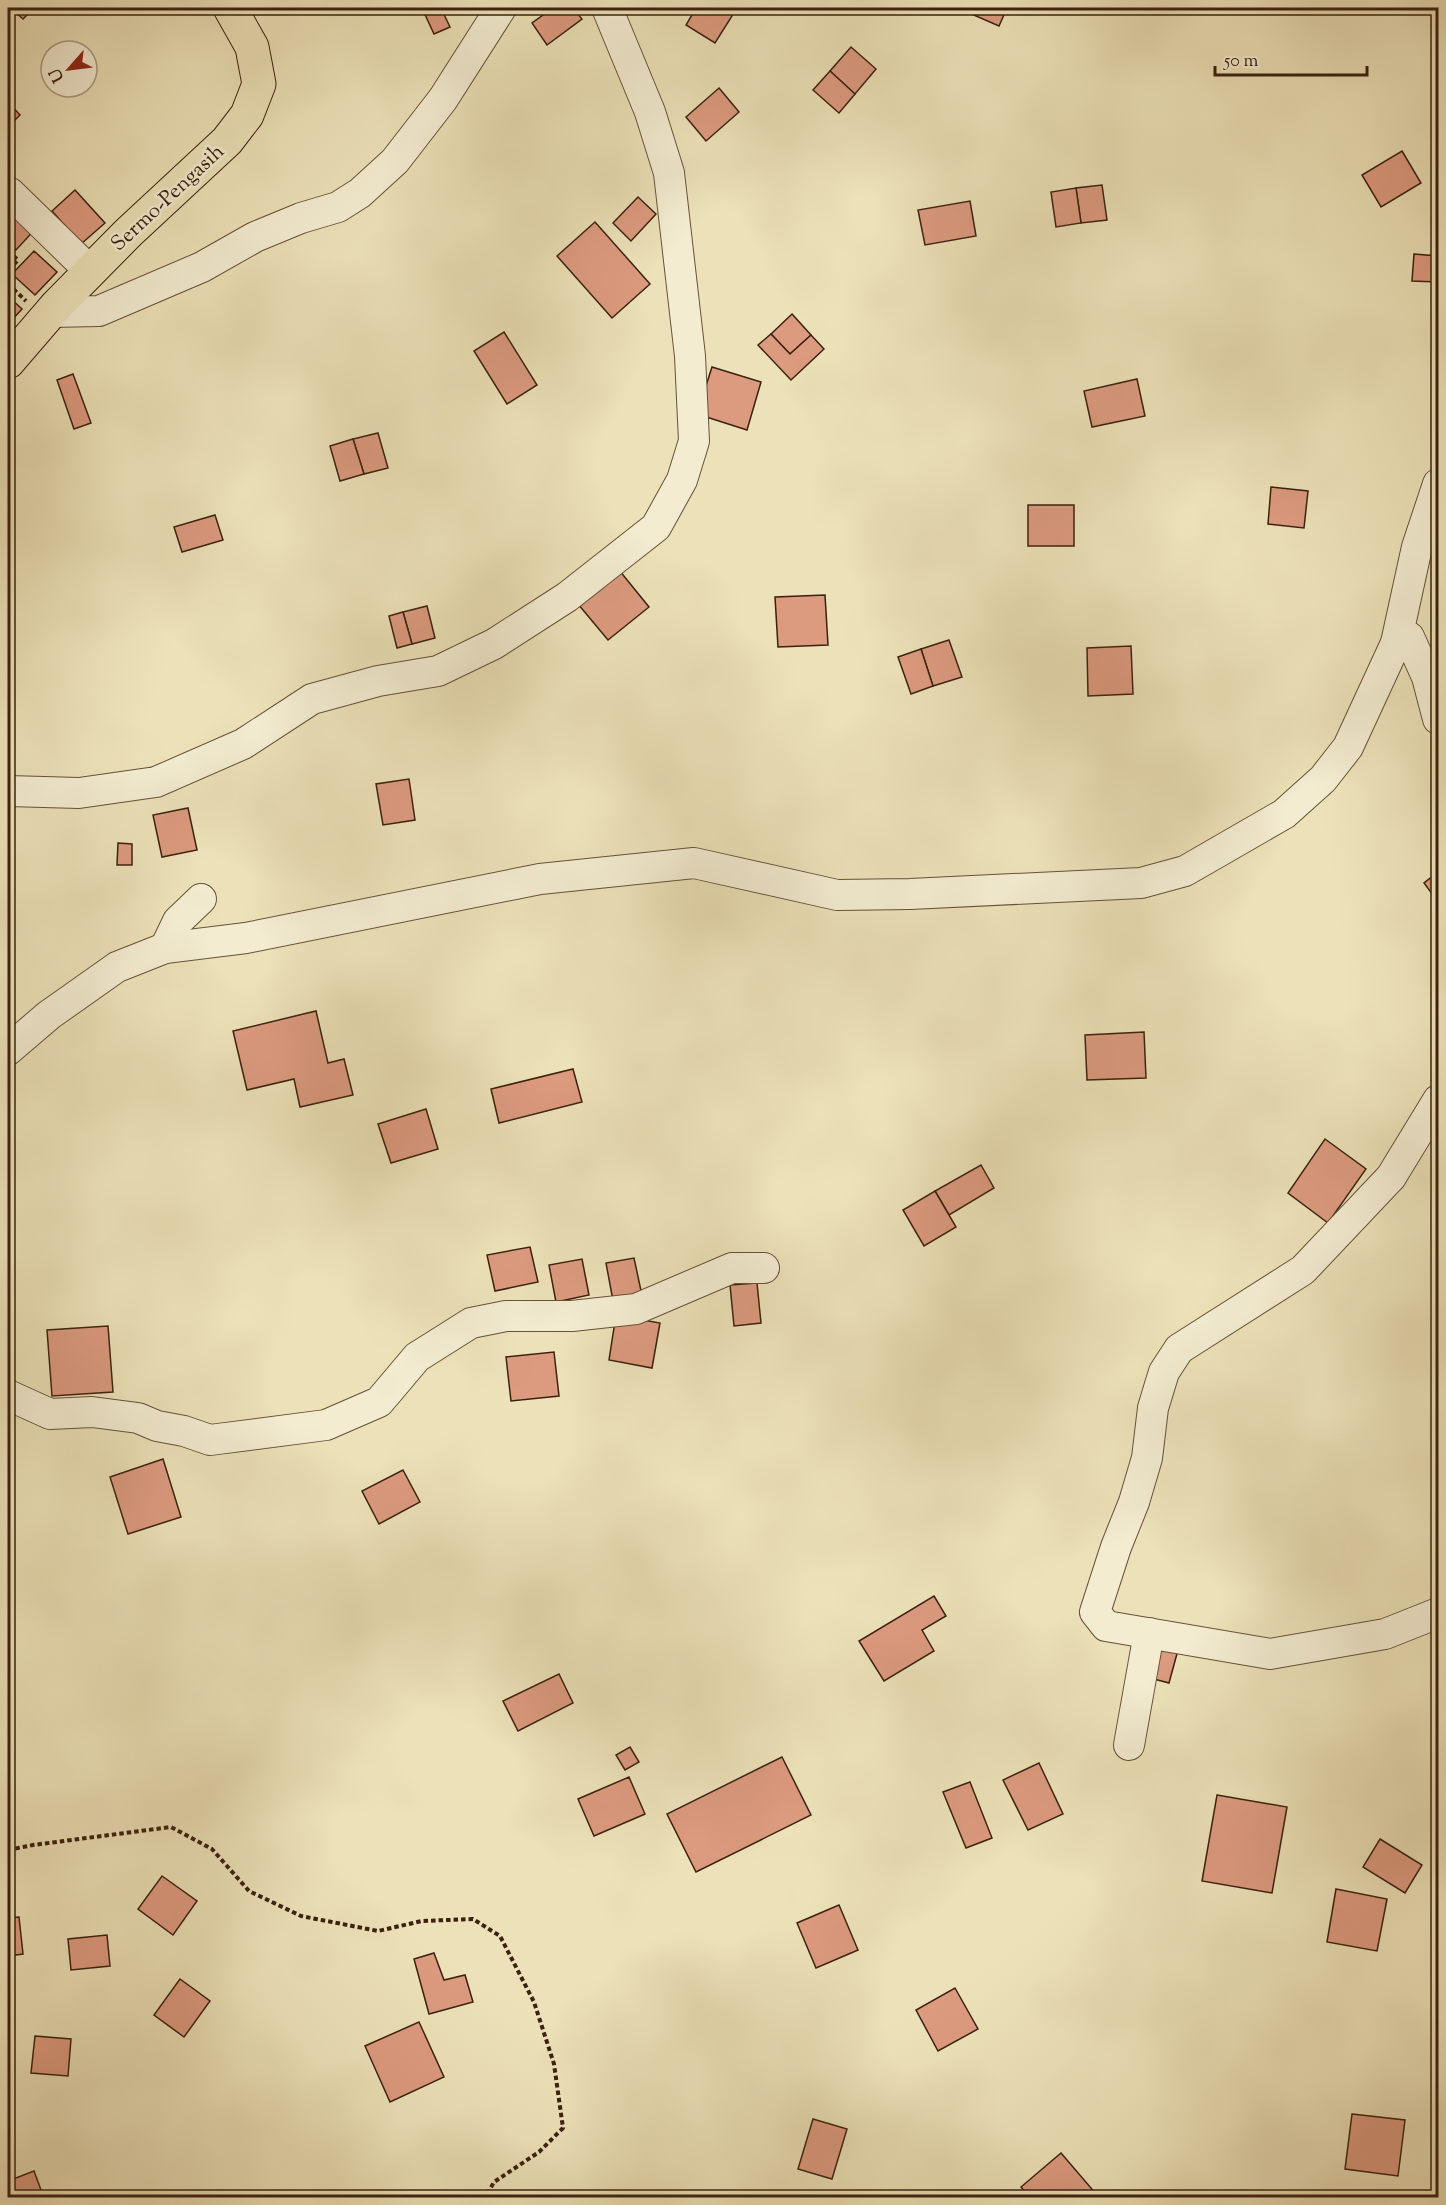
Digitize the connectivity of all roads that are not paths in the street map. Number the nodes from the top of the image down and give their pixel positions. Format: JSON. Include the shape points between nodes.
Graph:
{"nodes":[{"id":1,"x":230,"y":8,"type":"edge"},
{"id":2,"x":501,"y":8,"type":"edge"},
{"id":3,"x":607,"y":8,"type":"edge"},
{"id":4,"x":10,"y":193,"type":"dead end"},
{"id":5,"x":90,"y":271,"type":"junction"},
{"id":6,"x":40,"y":309,"type":"junction"},
{"id":7,"x":8,"y":362,"type":"edge"},
{"id":8,"x":1438,"y":484,"type":"edge"},
{"id":9,"x":1396,"y":644,"type":"junction"},
{"id":10,"x":1438,"y":719,"type":"edge"},
{"id":11,"x":8,"y":791,"type":"edge"},
{"id":12,"x":201,"y":899,"type":"dead end"},
{"id":13,"x":165,"y":948,"type":"junction"},
{"id":14,"x":8,"y":1050,"type":"edge"},
{"id":15,"x":1438,"y":1100,"type":"edge"},
{"id":16,"x":764,"y":1268,"type":"dead end"},
{"id":17,"x":8,"y":1395,"type":"edge"},
{"id":18,"x":1438,"y":1613,"type":"edge"},
{"id":19,"x":1149,"y":1634,"type":"junction"},
{"id":20,"x":1129,"y":1745,"type":"dead end"}],
"edges":[{"from":1,"to":5,"type":"main road","name":"Sermo-Pengasih","via":[[252,47],[259,84],[247,115],[227,141]]},
{"from":2,"to":6,"type":"street","via":[[443,99],[395,161],[353,198],[255,237],[202,267],[99,311]]},
{"from":3,"to":11,"type":"street","via":[[650,112],[669,173],[690,356],[694,441],[682,480],[656,527],[567,597],[494,644],[438,671],[378,681],[312,699],[243,744],[156,782],[79,793]]},
{"from":4,"to":5,"type":"street"},
{"from":5,"to":6,"type":"main road","name":"Sermo-Pengasih"},
{"from":6,"to":7,"type":"main road","name":"Sermo-Pengasih"},
{"from":8,"to":9,"type":"street","via":[[1417,547]]},
{"from":9,"to":10,"type":"street","via":[[1409,637],[1427,677]]},
{"from":9,"to":13,"type":"street","via":[[1348,747],[1323,779],[1284,814],[1195,865],[1141,883],[837,895],[694,863],[540,879],[246,938]]},
{"from":12,"to":13,"type":"street","via":[[178,921]]},
{"from":13,"to":14,"type":"street","via":[[117,967],[49,1015]]},
{"from":15,"to":19,"type":"street","via":[[1391,1177],[1303,1270],[1179,1349],[1164,1372],[1153,1408],[1147,1458],[1095,1612],[1106,1626]]},
{"from":16,"to":17,"type":"street","via":[[732,1268],[636,1309],[572,1316],[506,1316],[471,1323],[417,1357],[379,1402],[326,1425],[210,1440],[138,1418],[92,1412],[50,1414]]},
{"from":18,"to":19,"type":"street","via":[[1385,1634],[1270,1653]]},
{"from":19,"to":20,"type":"street"}]}
